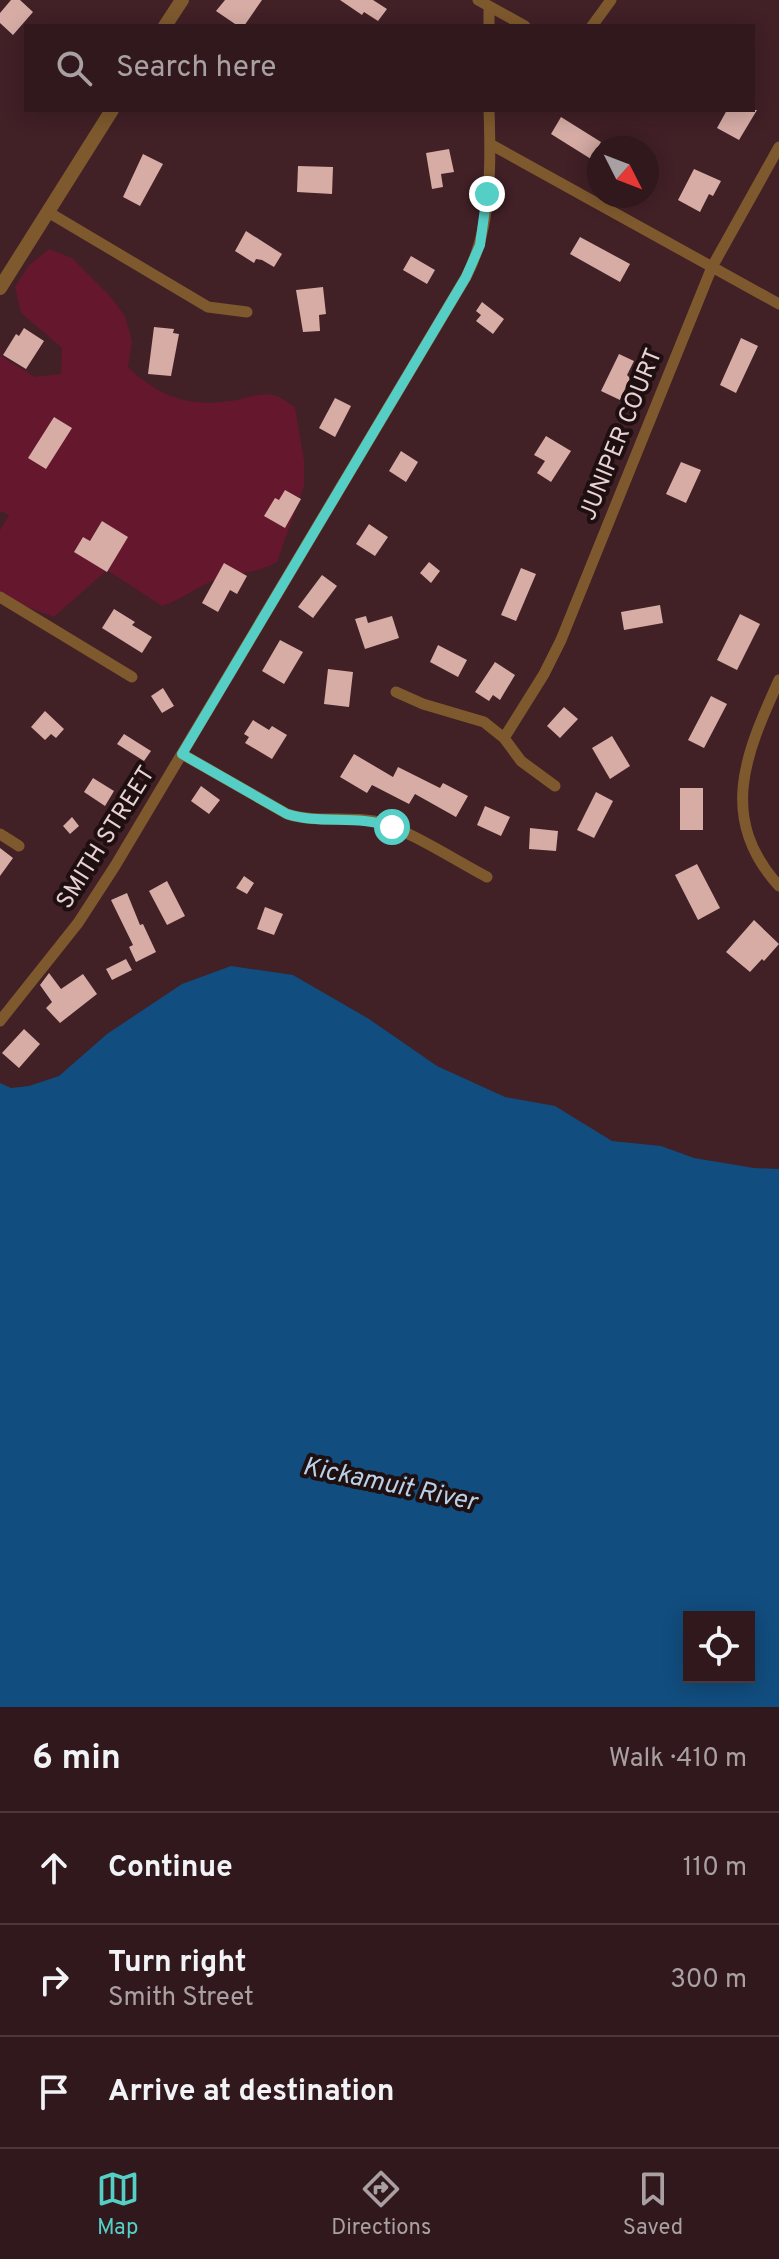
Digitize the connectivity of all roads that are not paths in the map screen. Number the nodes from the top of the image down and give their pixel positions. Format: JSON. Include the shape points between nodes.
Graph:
{"nodes":[{"id":1,"x":182,"y":0,"type":"edge"},
{"id":2,"x":611,"y":0,"type":"edge"},
{"id":3,"x":483,"y":3,"type":"edge"},
{"id":4,"x":166,"y":24,"type":"edge"},
{"id":5,"x":488,"y":24,"type":"edge"},
{"id":6,"x":521,"y":24,"type":"edge"},
{"id":7,"x":593,"y":24,"type":"edge"},
{"id":8,"x":111,"y":112,"type":"edge"},
{"id":9,"x":489,"y":112,"type":"edge"},
{"id":10,"x":490,"y":144,"type":"junction"},
{"id":11,"x":779,"y":147,"type":"edge"},
{"id":12,"x":48,"y":212,"type":"junction"},
{"id":13,"x":712,"y":267,"type":"junction"},
{"id":14,"x":0,"y":288,"type":"edge"},
{"id":15,"x":779,"y":304,"type":"edge"},
{"id":16,"x":247,"y":312,"type":"dead end"},
{"id":17,"x":0,"y":597,"type":"edge"},
{"id":18,"x":132,"y":677,"type":"dead end"},
{"id":19,"x":779,"y":680,"type":"edge"},
{"id":20,"x":396,"y":692,"type":"dead end"},
{"id":21,"x":504,"y":738,"type":"junction"},
{"id":22,"x":182,"y":754,"type":"junction"},
{"id":23,"x":555,"y":786,"type":"dead end"},
{"id":24,"x":0,"y":834,"type":"edge"},
{"id":25,"x":19,"y":846,"type":"dead end"},
{"id":26,"x":487,"y":877,"type":"dead end"},
{"id":27,"x":779,"y":886,"type":"edge"},
{"id":28,"x":0,"y":1021,"type":"edge"}],
"edges":[{"from":1,"to":4,"type":"street"},
{"from":2,"to":7,"type":"street"},
{"from":3,"to":5,"type":"street"},
{"from":3,"to":6,"type":"street"},
{"from":8,"to":12,"type":"street"},
{"from":9,"to":10,"type":"street","name":"SMITH STREET"},
{"from":10,"to":13,"type":"street"},
{"from":10,"to":22,"type":"street","name":"SMITH STREET","via":[[483,231],[475,260]]},
{"from":11,"to":13,"type":"street","name":"JUNIPER COURT"},
{"from":12,"to":14,"type":"street"},
{"from":12,"to":16,"type":"street","via":[[208,307]]},
{"from":13,"to":15,"type":"street"},
{"from":13,"to":21,"type":"street","name":"JUNIPER COURT","via":[[561,640]]},
{"from":17,"to":18,"type":"street"},
{"from":19,"to":27,"type":"street","via":[[754,735],[743,793],[750,841]]},
{"from":20,"to":21,"type":"street","via":[[484,722]]},
{"from":21,"to":23,"type":"street","via":[[521,761]]},
{"from":22,"to":26,"type":"street","via":[[287,814],[379,822]]},
{"from":22,"to":28,"type":"street","name":"SMITH STREET","via":[[86,911]]},
{"from":24,"to":25,"type":"street"}]}
